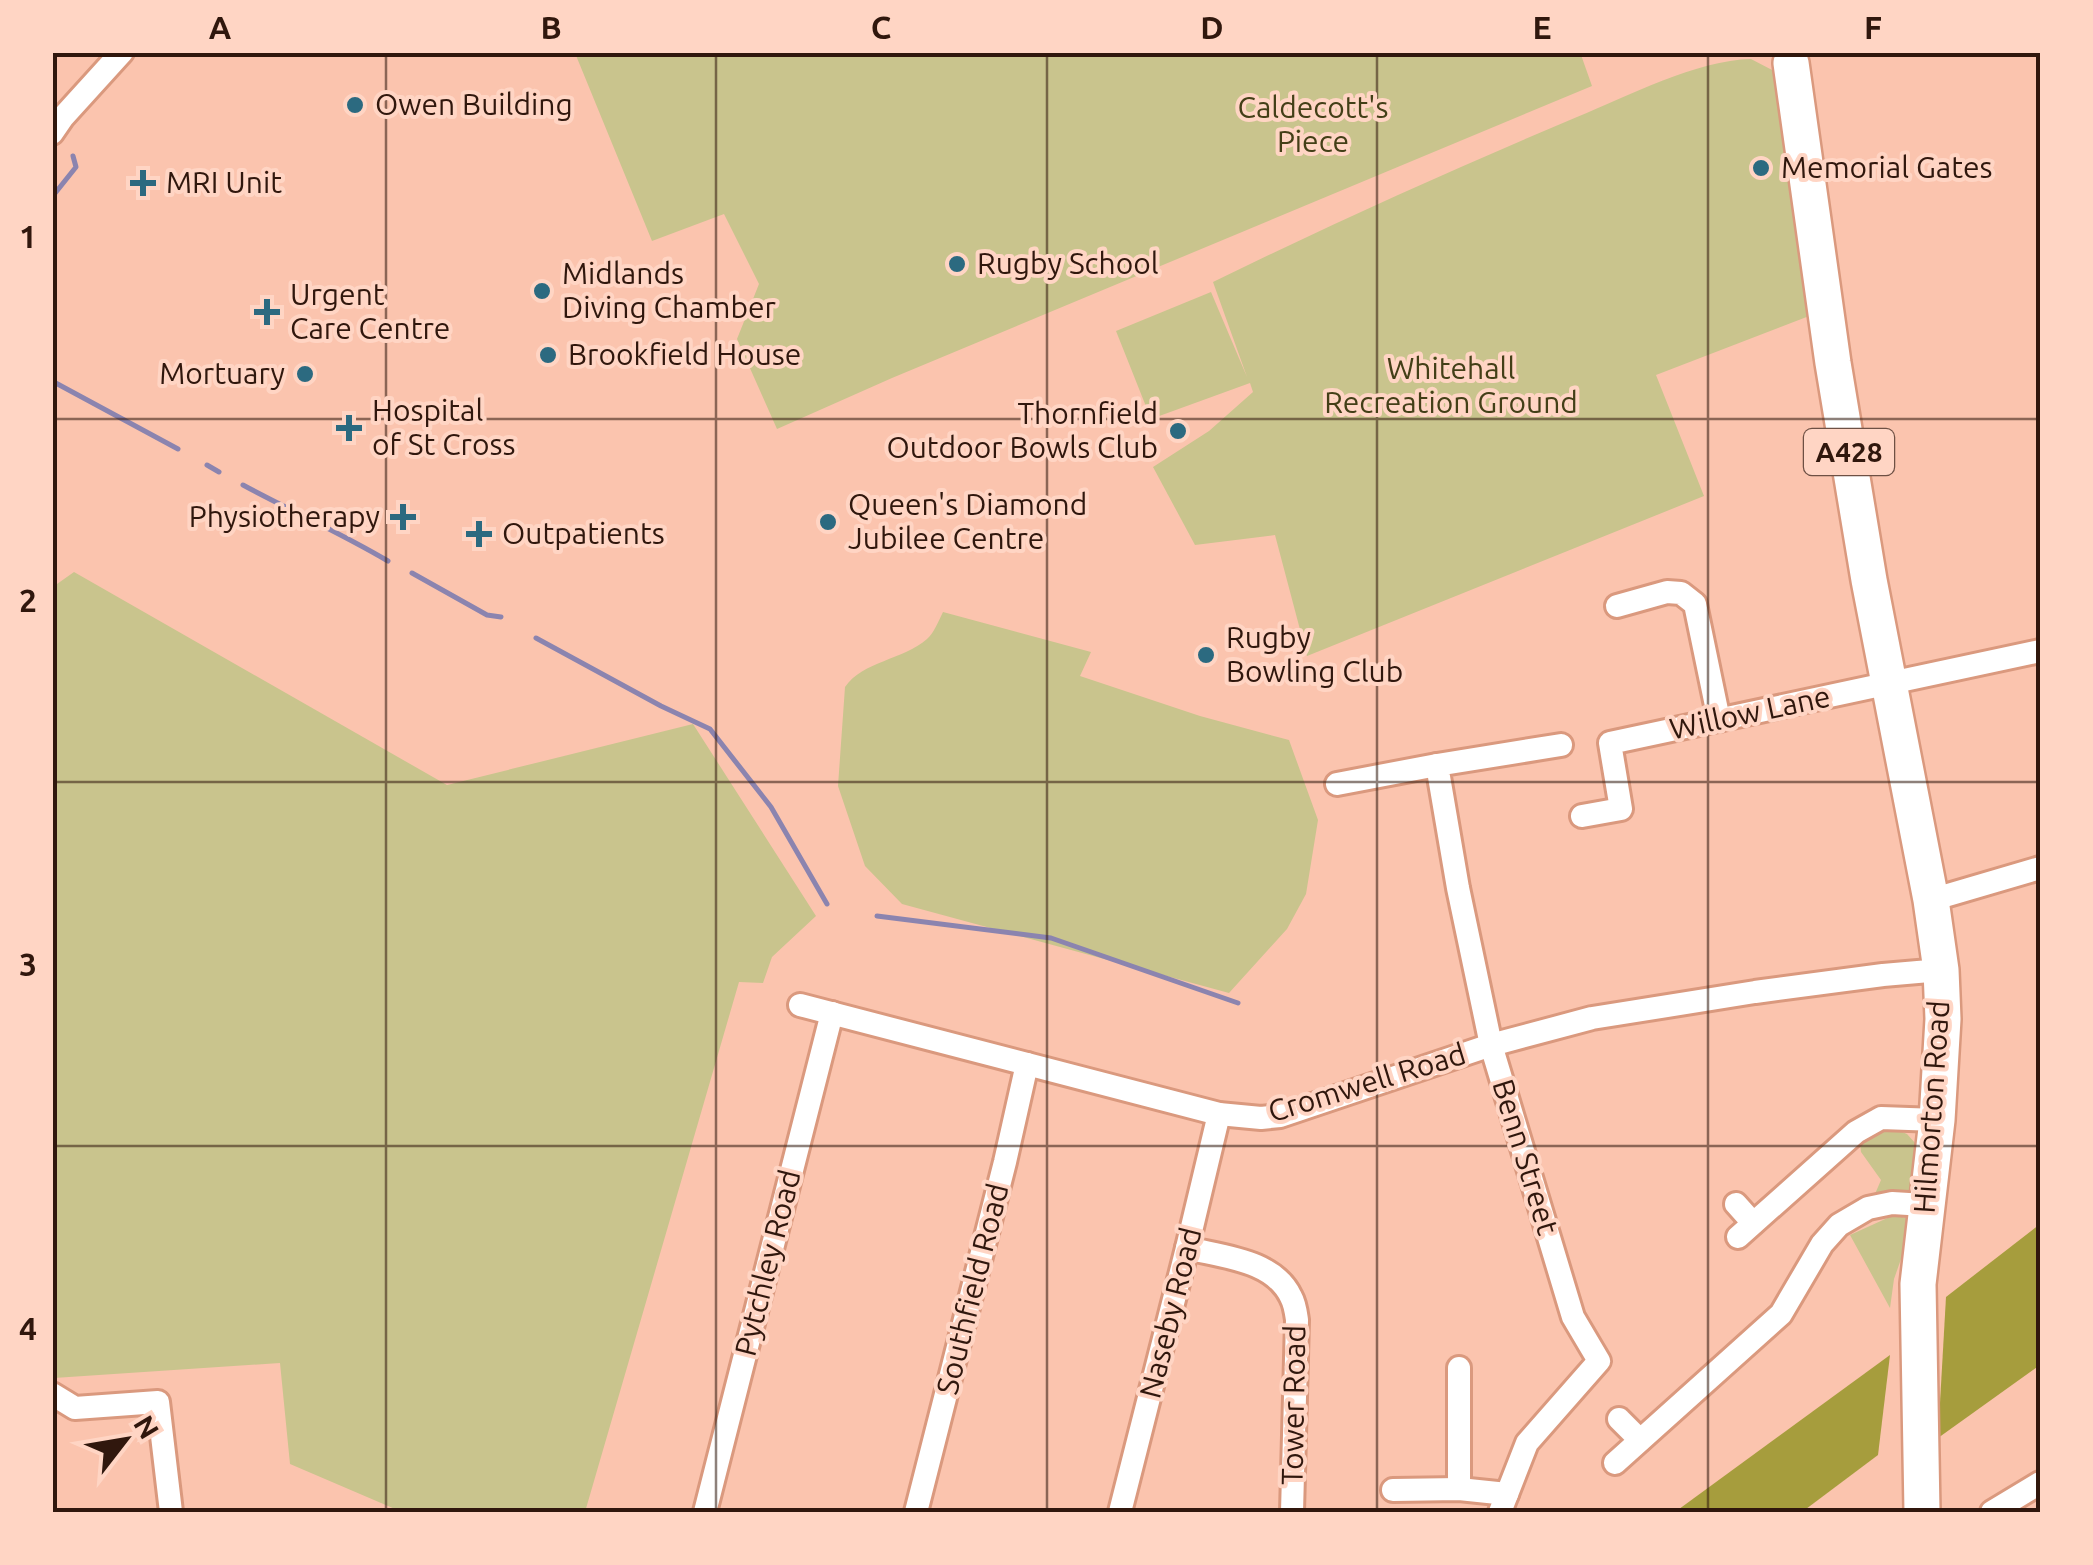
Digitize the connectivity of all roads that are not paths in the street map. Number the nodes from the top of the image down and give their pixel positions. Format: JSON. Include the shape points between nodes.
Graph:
{"nodes":[{"id":1,"x":122,"y":52,"type":"edge"},
{"id":2,"x":1792,"y":56,"type":"edge"},
{"id":3,"x":52,"y":133,"type":"edge"},
{"id":4,"x":1618,"y":606,"type":"dead end"},
{"id":5,"x":2040,"y":651,"type":"edge"},
{"id":6,"x":1889,"y":684,"type":"junction"},
{"id":7,"x":1719,"y":720,"type":"junction"},
{"id":8,"x":1561,"y":745,"type":"dead end"},
{"id":9,"x":1436,"y":764,"type":"junction"},
{"id":10,"x":1337,"y":784,"type":"dead end"},
{"id":11,"x":1582,"y":816,"type":"dead end"},
{"id":12,"x":2040,"y":869,"type":"edge"},
{"id":13,"x":1931,"y":900,"type":"junction"},
{"id":14,"x":1941,"y":970,"type":"junction"},
{"id":15,"x":800,"y":1004,"type":"dead end"},
{"id":16,"x":832,"y":1013,"type":"junction"},
{"id":17,"x":1492,"y":1045,"type":"junction"},
{"id":18,"x":1027,"y":1064,"type":"junction"},
{"id":19,"x":1219,"y":1114,"type":"junction"},
{"id":20,"x":1937,"y":1120,"type":"junction"},
{"id":21,"x":1736,"y":1204,"type":"dead end"},
{"id":22,"x":1926,"y":1205,"type":"junction"},
{"id":23,"x":1188,"y":1248,"type":"junction"},
{"id":24,"x":1459,"y":1368,"type":"dead end"},
{"id":25,"x":52,"y":1394,"type":"edge"},
{"id":26,"x":1615,"y":1463,"type":"dead end"},
{"id":27,"x":2040,"y":1483,"type":"edge"},
{"id":28,"x":1460,"y":1489,"type":"junction"},
{"id":29,"x":1394,"y":1490,"type":"dead end"},
{"id":30,"x":1504,"y":1503,"type":"edge"},
{"id":31,"x":171,"y":1512,"type":"edge"},
{"id":32,"x":705,"y":1512,"type":"edge"},
{"id":33,"x":916,"y":1512,"type":"edge"},
{"id":34,"x":1120,"y":1512,"type":"edge"},
{"id":35,"x":1292,"y":1512,"type":"edge"},
{"id":36,"x":1922,"y":1512,"type":"edge"},
{"id":37,"x":1992,"y":1512,"type":"edge"}],
"edges":[{"from":1,"to":3,"type":"street"},
{"from":2,"to":6,"type":"highway","number":"A428","via":[[1833,364]]},
{"from":4,"to":7,"type":"street","via":[[1667,592],[1695,604]]},
{"from":5,"to":6,"type":"street","name":"Willow Lane"},
{"from":6,"to":7,"type":"street","name":"Willow Lane"},
{"from":6,"to":13,"type":"highway","number":"A428"},
{"from":7,"to":11,"type":"street","name":"Willow Lane","via":[[1610,743],[1621,809]]},
{"from":8,"to":9,"type":"street"},
{"from":9,"to":10,"type":"street"},
{"from":9,"to":17,"type":"street","name":"Benn Street"},
{"from":12,"to":13,"type":"street"},
{"from":13,"to":14,"type":"highway","name":"Hilmorton Road","number":"A428"},
{"from":14,"to":17,"type":"street","name":"Cromwell Road","via":[[1596,1017]]},
{"from":14,"to":20,"type":"highway","name":"Hilmorton Road","number":"A428"},
{"from":15,"to":16,"type":"street","name":"Cromwell Road"},
{"from":16,"to":18,"type":"street","name":"Cromwell Road"},
{"from":16,"to":32,"type":"street","name":"Pytchley Road"},
{"from":17,"to":19,"type":"street","name":"Cromwell Road","via":[[1280,1116]]},
{"from":17,"to":30,"type":"street","name":"Benn Street","via":[[1573,1318],[1599,1361],[1527,1443]]},
{"from":18,"to":19,"type":"street","name":"Cromwell Road"},
{"from":18,"to":33,"type":"street","name":"Southfield Road"},
{"from":19,"to":23,"type":"street","name":"Naseby Road"},
{"from":20,"to":21,"type":"street","via":[[1881,1118],[1856,1132],[1746,1230]]},
{"from":20,"to":22,"type":"highway","name":"Hilmorton Road","number":"A428"},
{"from":22,"to":26,"type":"street","via":[[1868,1208],[1839,1225],[1781,1314],[1637,1427]]},
{"from":22,"to":36,"type":"highway","name":"Hilmorton Road","number":"A428","via":[[1917,1314]]},
{"from":23,"to":34,"type":"street","name":"Naseby Road"},
{"from":23,"to":35,"type":"street","name":"Tower Road","via":[[1259,1266],[1292,1298]]},
{"from":24,"to":28,"type":"street"},
{"from":25,"to":31,"type":"street","via":[[75,1408],[158,1402]]},
{"from":27,"to":37,"type":"street"},
{"from":28,"to":29,"type":"street"},
{"from":28,"to":30,"type":"street"}]}
